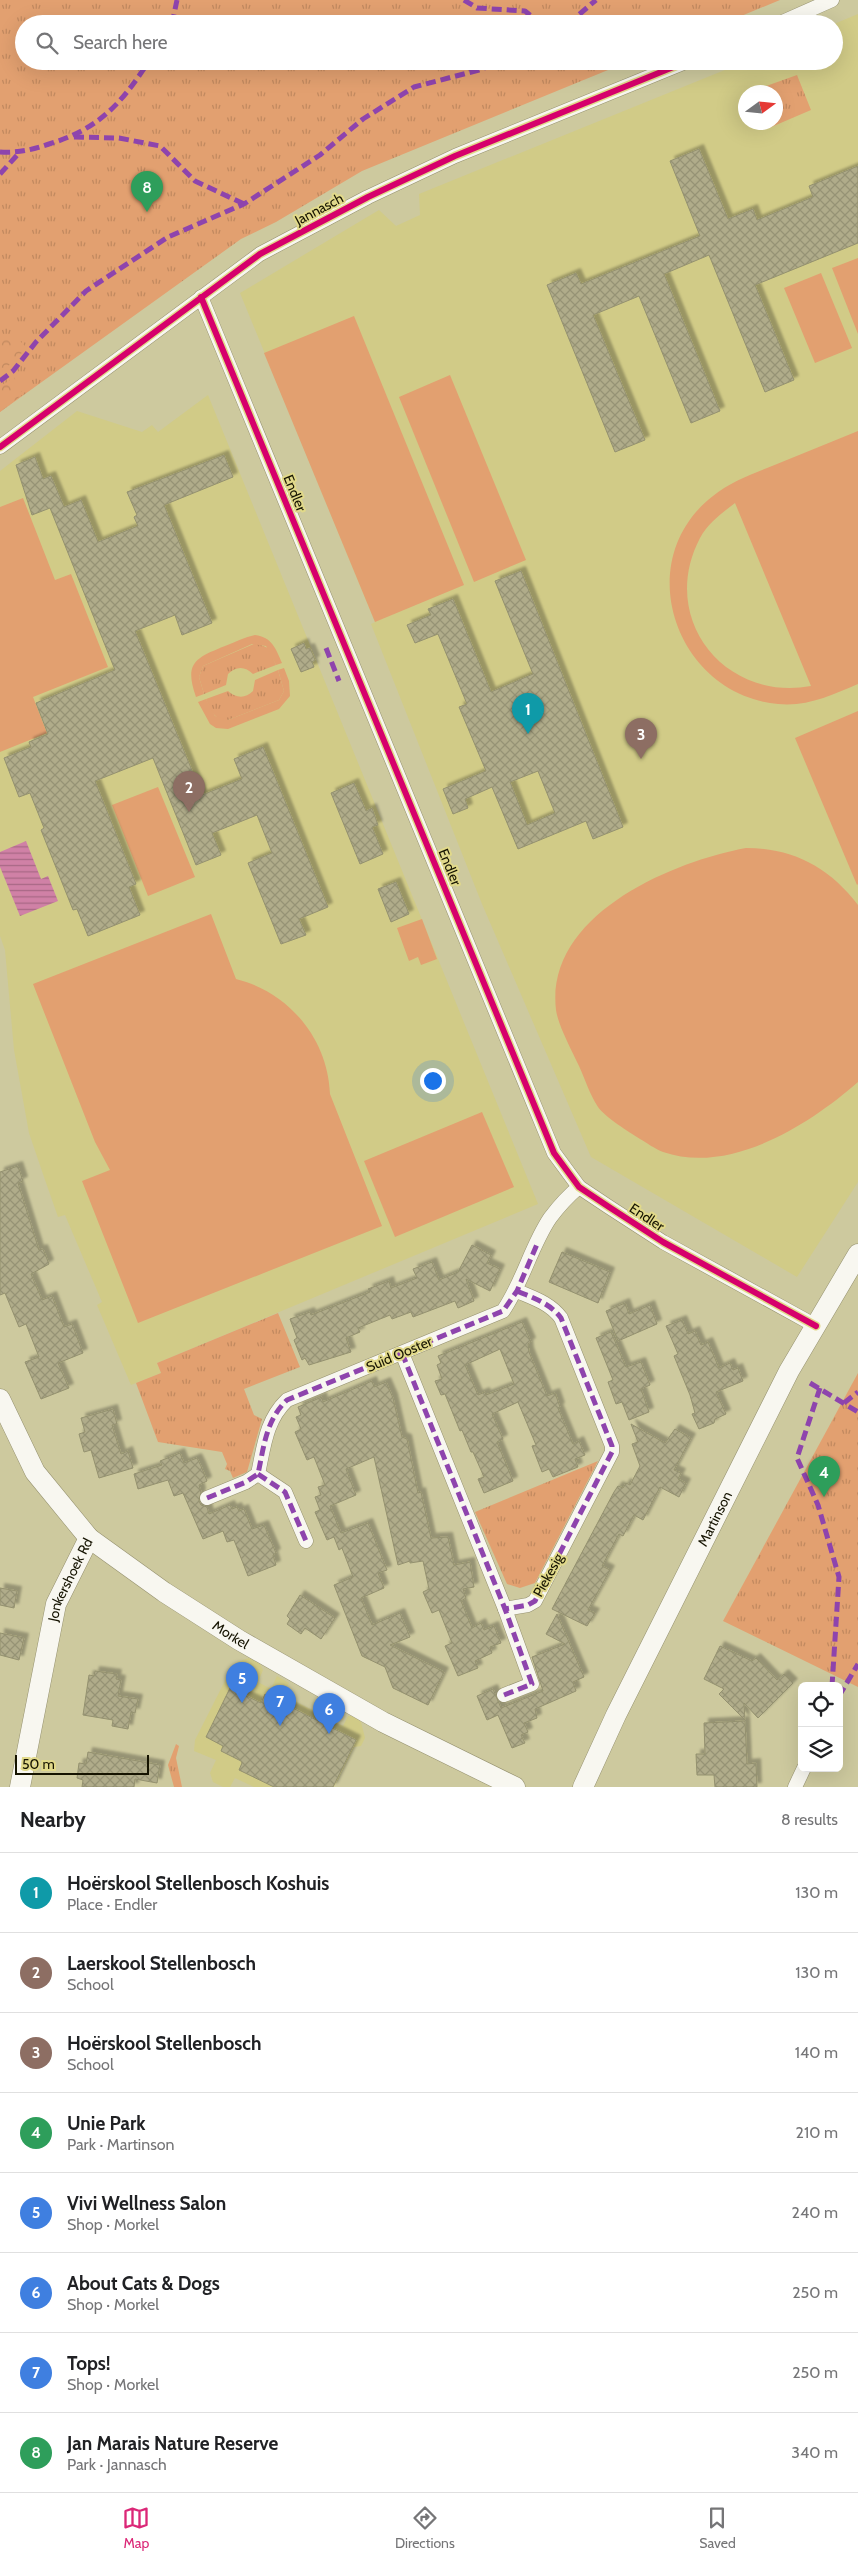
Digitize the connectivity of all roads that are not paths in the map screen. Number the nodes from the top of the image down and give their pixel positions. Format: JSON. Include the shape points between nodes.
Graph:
{"nodes":[{"id":1,"x":832,"y":0,"type":"edge"},
{"id":2,"x":798,"y":15,"type":"edge"},
{"id":3,"x":666,"y":70,"type":"edge"},
{"id":4,"x":201,"y":297,"type":"junction"},
{"id":5,"x":0,"y":447,"type":"edge"},
{"id":6,"x":579,"y":1187,"type":"junction"},
{"id":7,"x":858,"y":1254,"type":"edge"},
{"id":8,"x":516,"y":1291,"type":"junction"},
{"id":9,"x":816,"y":1326,"type":"junction"},
{"id":10,"x":402,"y":1353,"type":"junction"},
{"id":11,"x":0,"y":1399,"type":"edge"},
{"id":12,"x":258,"y":1474,"type":"junction"},
{"id":13,"x":207,"y":1498,"type":"dead end"},
{"id":14,"x":89,"y":1538,"type":"junction"},
{"id":15,"x":306,"y":1541,"type":"dead end"},
{"id":16,"x":505,"y":1609,"type":"junction"},
{"id":17,"x":504,"y":1696,"type":"dead end"},
{"id":18,"x":802,"y":1772,"type":"edge"},
{"id":19,"x":20,"y":1787,"type":"edge"},
{"id":20,"x":514,"y":1787,"type":"edge"},
{"id":21,"x":582,"y":1787,"type":"edge"},
{"id":22,"x":795,"y":1787,"type":"edge"}],
"edges":[{"from":1,"to":2,"type":"street"},
{"from":3,"to":4,"type":"street","name":"Jannasch","via":[[455,156],[383,190],[260,254]]},
{"from":4,"to":5,"type":"street","name":"Jannasch"},
{"from":4,"to":6,"type":"street","name":"Endler","via":[[541,1124],[554,1153]]},
{"from":6,"to":8,"type":"street","name":"Suid Ooster","via":[[549,1220]]},
{"from":6,"to":9,"type":"street","name":"Endler","via":[[664,1242]]},
{"from":7,"to":9,"type":"street","name":"Martinson"},
{"from":8,"to":10,"type":"street","name":"Suid Ooster","via":[[503,1310]]},
{"from":8,"to":16,"type":"street","name":"Piekesig","via":[[542,1301],[561,1318],[612,1452],[535,1601]]},
{"from":9,"to":21,"type":"street","name":"Martinson","via":[[789,1371]]},
{"from":10,"to":12,"type":"street","name":"Suid Ooster","via":[[288,1400],[273,1416],[267,1430]]},
{"from":10,"to":16,"type":"street"},
{"from":11,"to":14,"type":"street","name":"Jonkershoek Rd","via":[[35,1472]]},
{"from":12,"to":13,"type":"street"},
{"from":12,"to":15,"type":"street","via":[[285,1492]]},
{"from":14,"to":19,"type":"street","name":"Jonkershoek Rd","via":[[56,1604]]},
{"from":14,"to":20,"type":"street","name":"Morkel","via":[[164,1592],[263,1654],[383,1722]]},
{"from":16,"to":17,"type":"street","via":[[532,1684]]},
{"from":18,"to":22,"type":"street"}]}
